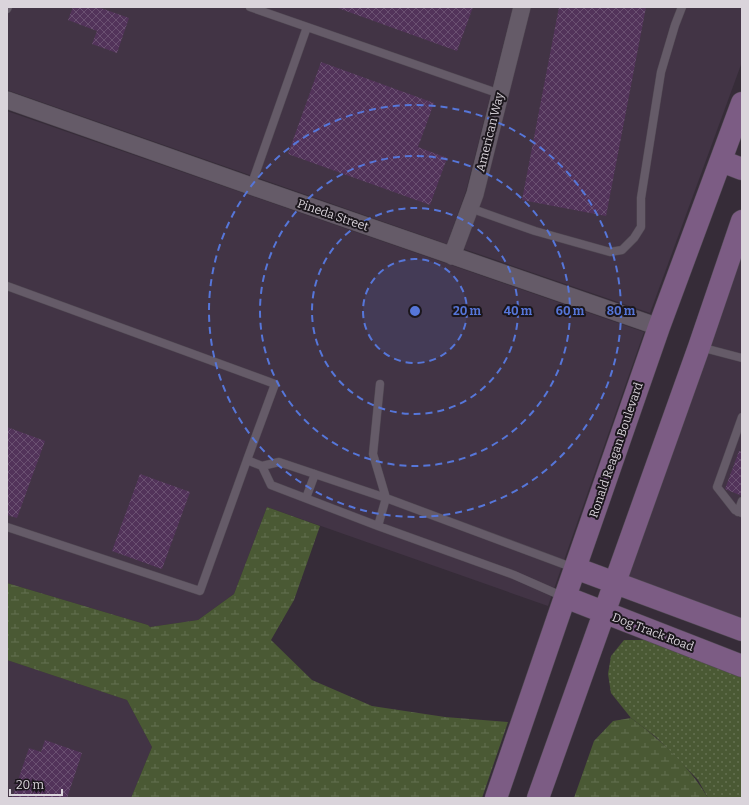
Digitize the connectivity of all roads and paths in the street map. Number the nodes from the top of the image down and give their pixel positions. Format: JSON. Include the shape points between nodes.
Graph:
{"nodes":[{"id":1,"x":250,"y":7,"type":"edge"},
{"id":2,"x":522,"y":7,"type":"edge"},
{"id":3,"x":682,"y":7,"type":"edge"},
{"id":4,"x":306,"y":26,"type":"junction"},
{"id":5,"x":500,"y":94,"type":"junction"},
{"id":6,"x":7,"y":100,"type":"edge"},
{"id":7,"x":742,"y":103,"type":"edge"},
{"id":8,"x":722,"y":161,"type":"junction"},
{"id":9,"x":742,"y":169,"type":"edge"},
{"id":10,"x":251,"y":186,"type":"junction"},
{"id":11,"x":470,"y":208,"type":"junction"},
{"id":12,"x":742,"y":221,"type":"edge"},
{"id":13,"x":452,"y":256,"type":"junction"},
{"id":14,"x":7,"y":286,"type":"edge"},
{"id":15,"x":660,"y":327,"type":"junction"},
{"id":16,"x":699,"y":347,"type":"junction"},
{"id":17,"x":742,"y":358,"type":"edge"},
{"id":18,"x":380,"y":384,"type":"dead end"},
{"id":19,"x":742,"y":417,"type":"edge"},
{"id":20,"x":739,"y":435,"type":"edge"},
{"id":21,"x":247,"y":460,"type":"junction"},
{"id":22,"x":262,"y":466,"type":"junction"},
{"id":23,"x":315,"y":474,"type":"junction"},
{"id":24,"x":306,"y":498,"type":"junction"},
{"id":25,"x":386,"y":498,"type":"junction"},
{"id":26,"x":742,"y":501,"type":"edge"},
{"id":27,"x":740,"y":512,"type":"edge"},
{"id":28,"x":7,"y":526,"type":"edge"},
{"id":29,"x":378,"y":526,"type":"junction"},
{"id":30,"x":575,"y":568,"type":"junction"},
{"id":31,"x":615,"y":583,"type":"junction"},
{"id":32,"x":565,"y":597,"type":"junction"},
{"id":33,"x":604,"y":613,"type":"junction"},
{"id":34,"x":742,"y":630,"type":"edge"},
{"id":35,"x":742,"y":666,"type":"edge"},
{"id":36,"x":496,"y":798,"type":"edge"},
{"id":37,"x":538,"y":798,"type":"edge"}],
"edges":[{"from":1,"to":4,"type":"lane"},
{"from":2,"to":5,"type":"street","name":"American Way"},
{"from":3,"to":11,"type":"lane","via":[[661,72],[641,198],[641,227],[622,250],[610,252],[535,231]]},
{"from":4,"to":5,"type":"lane"},
{"from":4,"to":10,"type":"lane"},
{"from":5,"to":11,"type":"street","name":"American Way"},
{"from":6,"to":10,"type":"street","name":"Pineda Street"},
{"from":7,"to":8,"type":"main road","name":"Ronald Reagan Boulevard"},
{"from":8,"to":9,"type":"main road"},
{"from":8,"to":15,"type":"main road","name":"Ronald Reagan Boulevard"},
{"from":10,"to":13,"type":"street","name":"Pineda Street"},
{"from":11,"to":13,"type":"street","name":"American Way"},
{"from":12,"to":16,"type":"main road"},
{"from":13,"to":15,"type":"street","name":"Pineda Street"},
{"from":14,"to":21,"type":"lane","via":[[275,384]]},
{"from":15,"to":30,"type":"main road","name":"Ronald Reagan Boulevard"},
{"from":16,"to":17,"type":"lane"},
{"from":16,"to":31,"type":"main road"},
{"from":18,"to":25,"type":"lane","via":[[373,454]]},
{"from":19,"to":20,"type":"lane"},
{"from":20,"to":27,"type":"lane","via":[[717,487],[735,510]]},
{"from":21,"to":22,"type":"lane"},
{"from":21,"to":28,"type":"lane","via":[[200,591]]},
{"from":22,"to":23,"type":"lane","via":[[279,462]]},
{"from":22,"to":24,"type":"lane","via":[[271,485]]},
{"from":23,"to":24,"type":"lane"},
{"from":23,"to":25,"type":"lane"},
{"from":24,"to":29,"type":"lane"},
{"from":25,"to":29,"type":"lane"},
{"from":25,"to":30,"type":"lane"},
{"from":26,"to":27,"type":"lane"},
{"from":29,"to":32,"type":"lane","via":[[514,575]]},
{"from":30,"to":31,"type":"main road"},
{"from":30,"to":32,"type":"main road","name":"Ronald Reagan Boulevard"},
{"from":31,"to":33,"type":"main road"},
{"from":31,"to":34,"type":"main road"},
{"from":32,"to":33,"type":"main road","name":"Dog Track Road"},
{"from":32,"to":36,"type":"main road","name":"Ronald Reagan Boulevard"},
{"from":33,"to":35,"type":"main road","name":"Dog Track Road"},
{"from":33,"to":37,"type":"main road"}]}
